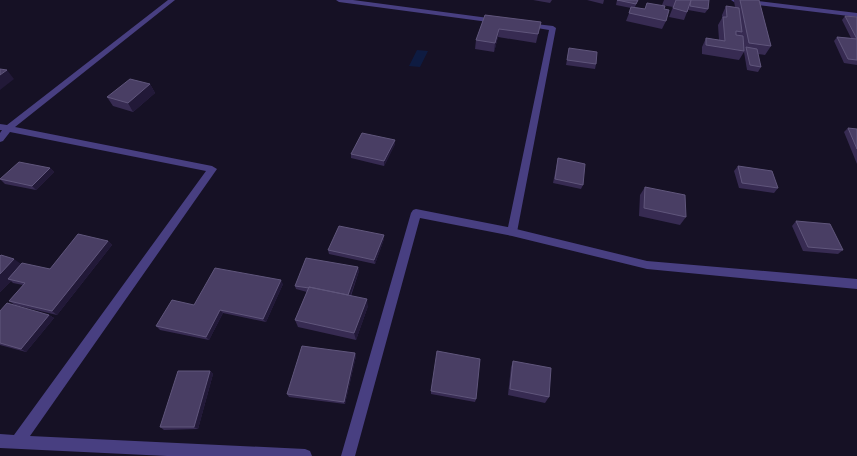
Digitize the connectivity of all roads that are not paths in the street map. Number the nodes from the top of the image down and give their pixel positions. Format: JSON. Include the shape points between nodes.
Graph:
{"nodes":[{"id":1,"x":172,"y":0,"type":"edge"},
{"id":2,"x":339,"y":0,"type":"edge"},
{"id":3,"x":734,"y":0,"type":"edge"},
{"id":4,"x":791,"y":0,"type":"edge"},
{"id":5,"x":794,"y":7,"type":"junction"},
{"id":6,"x":857,"y":15,"type":"edge"},
{"id":7,"x":505,"y":22,"type":"edge"},
{"id":8,"x":521,"y":24,"type":"edge"},
{"id":9,"x":0,"y":127,"type":"edge"},
{"id":10,"x":9,"y":128,"type":"junction"},
{"id":11,"x":0,"y":139,"type":"edge"},
{"id":12,"x":512,"y":232,"type":"junction"},
{"id":13,"x":857,"y":284,"type":"edge"},
{"id":14,"x":0,"y":441,"type":"edge"},
{"id":15,"x":18,"y":441,"type":"junction"},
{"id":16,"x":305,"y":456,"type":"edge"},
{"id":17,"x":348,"y":456,"type":"edge"}],
"edges":[{"from":1,"to":10,"type":"street"},
{"from":2,"to":7,"type":"street"},
{"from":3,"to":5,"type":"street"},
{"from":4,"to":5,"type":"street"},
{"from":5,"to":6,"type":"street"},
{"from":8,"to":12,"type":"street","via":[[553,28]]},
{"from":9,"to":10,"type":"street"},
{"from":10,"to":11,"type":"street"},
{"from":10,"to":15,"type":"street","via":[[212,169]]},
{"from":12,"to":13,"type":"street","via":[[647,265]]},
{"from":12,"to":17,"type":"street","via":[[416,212]]},
{"from":14,"to":15,"type":"street"},
{"from":15,"to":16,"type":"street"}]}
